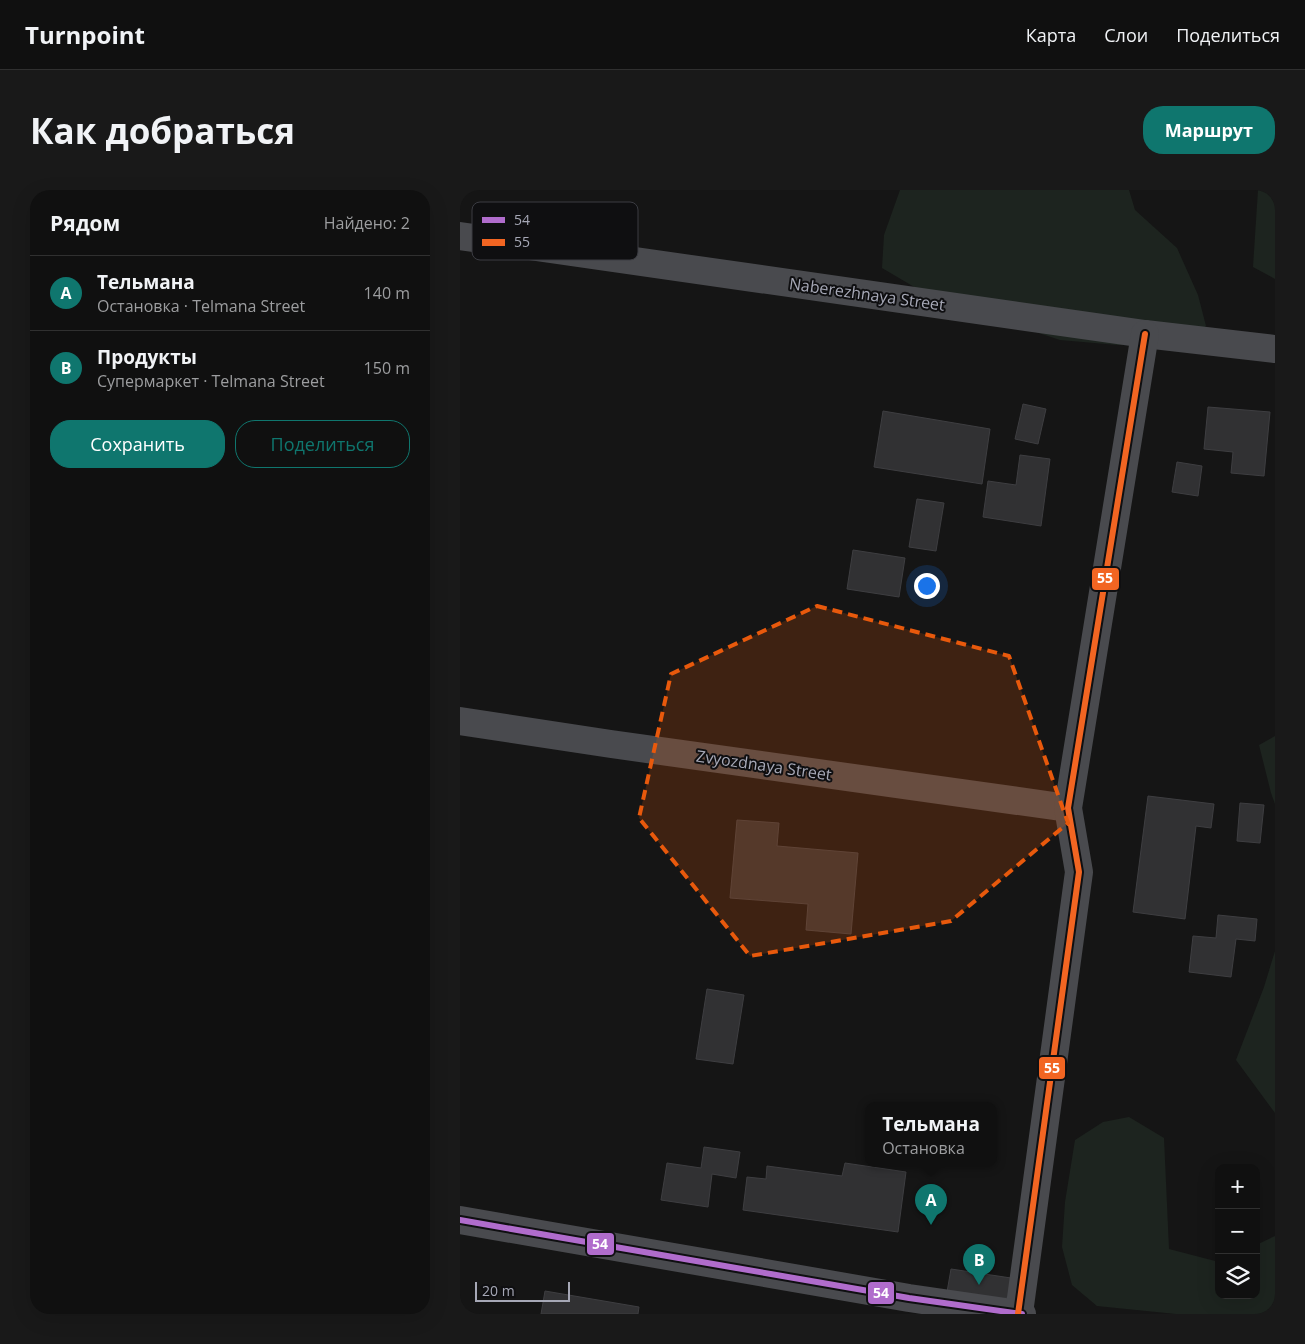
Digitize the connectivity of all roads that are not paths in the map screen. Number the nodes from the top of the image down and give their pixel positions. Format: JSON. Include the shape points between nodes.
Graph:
{"nodes":[{"id":1,"x":628,"y":260,"type":"edge"},
{"id":2,"x":1145,"y":334,"type":"junction"},
{"id":3,"x":1275,"y":349,"type":"edge"},
{"id":4,"x":460,"y":720,"type":"edge"},
{"id":5,"x":1068,"y":808,"type":"junction"},
{"id":6,"x":460,"y":1220,"type":"edge"},
{"id":7,"x":1020,"y":1314,"type":"edge"}],
"edges":[{"from":1,"to":2,"type":"street","name":"Naberezhnaya Street"},
{"from":2,"to":3,"type":"street","name":"Naberezhnaya Street"},
{"from":2,"to":5,"type":"street"},
{"from":4,"to":5,"type":"street","name":"Zvyozdnaya Street"},
{"from":5,"to":7,"type":"street","via":[[1079,872]]},
{"from":6,"to":7,"type":"street","via":[[909,1298]]}]}
